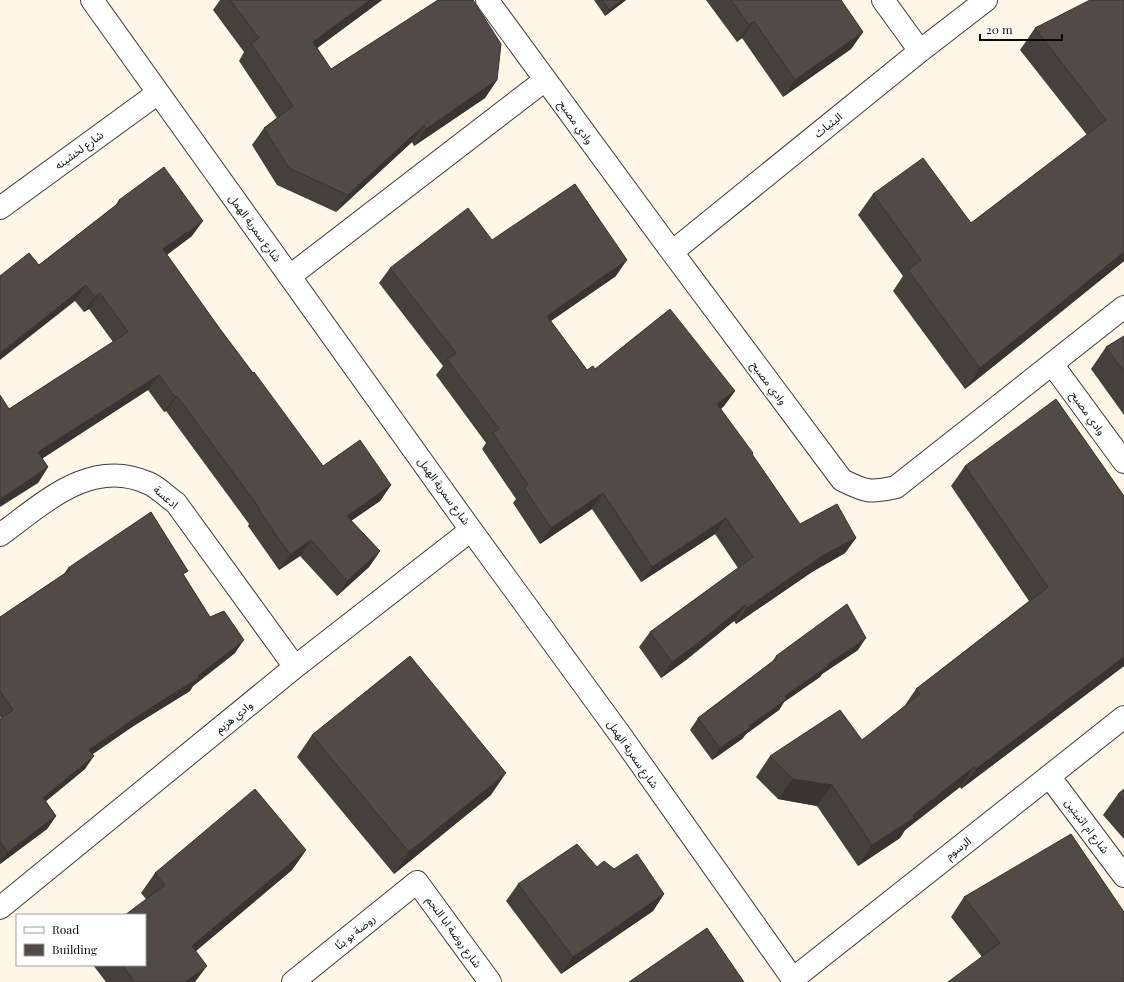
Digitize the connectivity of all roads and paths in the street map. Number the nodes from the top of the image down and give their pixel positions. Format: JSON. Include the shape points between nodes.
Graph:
{"nodes":[{"id":1,"x":92,"y":0,"type":"edge"},
{"id":2,"x":487,"y":0,"type":"edge"},
{"id":3,"x":883,"y":0,"type":"edge"},
{"id":4,"x":986,"y":0,"type":"edge"},
{"id":5,"x":920,"y":51,"type":"junction"},
{"id":6,"x":545,"y":80,"type":"junction"},
{"id":7,"x":158,"y":93,"type":"junction"},
{"id":8,"x":0,"y":208,"type":"edge"},
{"id":9,"x":672,"y":252,"type":"junction"},
{"id":10,"x":290,"y":276,"type":"junction"},
{"id":11,"x":1124,"y":307,"type":"edge"},
{"id":12,"x":1052,"y":364,"type":"junction"},
{"id":13,"x":1124,"y":462,"type":"edge"},
{"id":14,"x":471,"y":530,"type":"junction"},
{"id":15,"x":0,"y":535,"type":"edge"},
{"id":16,"x":296,"y":667,"type":"junction"},
{"id":17,"x":1124,"y":717,"type":"edge"},
{"id":18,"x":1050,"y":776,"type":"junction"},
{"id":19,"x":1124,"y":876,"type":"edge"},
{"id":20,"x":417,"y":882,"type":"joint"},
{"id":21,"x":0,"y":908,"type":"edge"},
{"id":22,"x":794,"y":980,"type":"edge"},
{"id":23,"x":293,"y":982,"type":"edge"},
{"id":24,"x":490,"y":982,"type":"edge"}],
"edges":[{"from":1,"to":7,"type":"street","name":"شارع سمرية الهمل"},
{"from":2,"to":6,"type":"street","name":"وادي مصبح"},
{"from":3,"to":5,"type":"street"},
{"from":4,"to":5,"type":"street","name":"اليثياث"},
{"from":5,"to":9,"type":"street","name":"اليثياث"},
{"from":6,"to":9,"type":"street","name":"وادي مصبح"},
{"from":6,"to":10,"type":"street"},
{"from":7,"to":8,"type":"street","name":"شارع لخشينه"},
{"from":7,"to":10,"type":"street","name":"شارع سمرية الهمل"},
{"from":9,"to":12,"type":"street","name":"وادي مصبح","via":[[842,480],[860,489],[877,492],[896,487]]},
{"from":10,"to":14,"type":"street","name":"شارع سمرية الهمل"},
{"from":11,"to":12,"type":"street","name":"وادي مصبح"},
{"from":12,"to":13,"type":"street","name":"وادي مصبح"},
{"from":14,"to":16,"type":"street","name":"وادي هزيم"},
{"from":14,"to":22,"type":"street","name":"شارع سمرية الهمل"},
{"from":15,"to":16,"type":"street","name":"ادعسة","via":[[64,489],[89,478],[120,474],[149,483],[176,503]]},
{"from":16,"to":21,"type":"street","name":"وادي هزيم"},
{"from":17,"to":18,"type":"street","name":"الرسوم"},
{"from":18,"to":19,"type":"street","name":"شارع ام اثنيتين"},
{"from":18,"to":22,"type":"street","name":"الرسوم"},
{"from":20,"to":23,"type":"street","name":"روضة بو بنّا"},
{"from":20,"to":24,"type":"street","name":"شارع روضة ابا النجم"}]}
